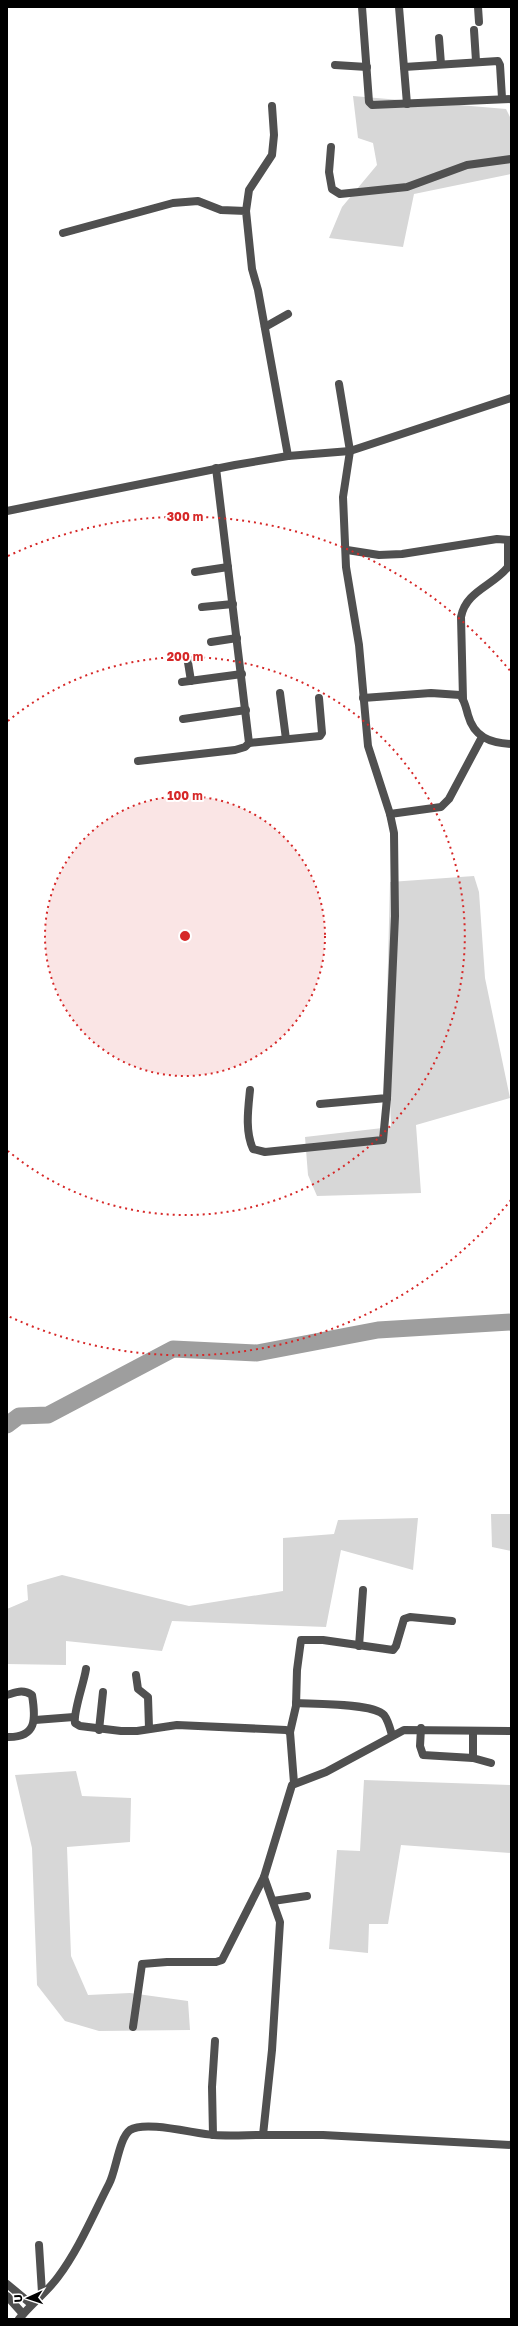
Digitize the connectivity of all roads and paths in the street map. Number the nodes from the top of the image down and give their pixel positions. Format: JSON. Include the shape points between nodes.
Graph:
{"nodes":[{"id":1,"x":362,"y":7,"type":"edge"},
{"id":2,"x":399,"y":7,"type":"edge"},
{"id":3,"x":478,"y":7,"type":"edge"},
{"id":4,"x":480,"y":22,"type":"dead end"},
{"id":5,"x":474,"y":30,"type":"dead end"},
{"id":6,"x":439,"y":38,"type":"dead end"},
{"id":7,"x":476,"y":61,"type":"junction"},
{"id":8,"x":336,"y":64,"type":"dead end"},
{"id":9,"x":440,"y":64,"type":"junction"},
{"id":10,"x":366,"y":67,"type":"junction"},
{"id":11,"x":404,"y":67,"type":"junction"},
{"id":12,"x":502,"y":98,"type":"junction"},
{"id":13,"x":511,"y":99,"type":"edge"},
{"id":14,"x":407,"y":104,"type":"junction"},
{"id":15,"x":272,"y":106,"type":"dead end"},
{"id":16,"x":331,"y":147,"type":"dead end"},
{"id":17,"x":511,"y":158,"type":"edge"},
{"id":18,"x":246,"y":211,"type":"junction"},
{"id":19,"x":63,"y":233,"type":"dead end"},
{"id":20,"x":288,"y":314,"type":"dead end"},
{"id":21,"x":265,"y":327,"type":"junction"},
{"id":22,"x":339,"y":384,"type":"dead end"},
{"id":23,"x":511,"y":398,"type":"edge"},
{"id":24,"x":350,"y":451,"type":"junction"},
{"id":25,"x":288,"y":456,"type":"junction"},
{"id":26,"x":216,"y":468,"type":"junction"},
{"id":27,"x":7,"y":511,"type":"edge"},
{"id":28,"x":509,"y":540,"type":"edge"},
{"id":29,"x":347,"y":550,"type":"junction"},
{"id":30,"x":228,"y":566,"type":"junction"},
{"id":31,"x":195,"y":572,"type":"dead end"},
{"id":32,"x":233,"y":604,"type":"junction"},
{"id":33,"x":202,"y":607,"type":"dead end"},
{"id":34,"x":237,"y":638,"type":"junction"},
{"id":35,"x":211,"y":642,"type":"dead end"},
{"id":36,"x":187,"y":656,"type":"dead end"},
{"id":37,"x":242,"y":674,"type":"junction"},
{"id":38,"x":191,"y":681,"type":"junction"},
{"id":39,"x":182,"y":682,"type":"dead end"},
{"id":40,"x":280,"y":693,"type":"dead end"},
{"id":41,"x":319,"y":698,"type":"dead end"},
{"id":42,"x":363,"y":698,"type":"junction"},
{"id":43,"x":463,"y":699,"type":"junction"},
{"id":44,"x":246,"y":710,"type":"junction"},
{"id":45,"x":183,"y":719,"type":"dead end"},
{"id":46,"x":482,"y":738,"type":"junction"},
{"id":47,"x":286,"y":739,"type":"junction"},
{"id":48,"x":249,"y":743,"type":"junction"},
{"id":49,"x":511,"y":744,"type":"edge"},
{"id":50,"x":138,"y":761,"type":"dead end"},
{"id":51,"x":390,"y":814,"type":"junction"},
{"id":52,"x":250,"y":1090,"type":"dead end"},
{"id":53,"x":388,"y":1098,"type":"junction"},
{"id":54,"x":320,"y":1104,"type":"dead end"},
{"id":55,"x":363,"y":1590,"type":"dead end"},
{"id":56,"x":452,"y":1621,"type":"dead end"},
{"id":57,"x":359,"y":1646,"type":"junction"},
{"id":58,"x":86,"y":1669,"type":"dead end"},
{"id":59,"x":136,"y":1675,"type":"dead end"},
{"id":60,"x":103,"y":1692,"type":"dead end"},
{"id":61,"x":7,"y":1695,"type":"edge"},
{"id":62,"x":296,"y":1703,"type":"junction"},
{"id":63,"x":74,"y":1717,"type":"junction"},
{"id":64,"x":34,"y":1720,"type":"junction"},
{"id":65,"x":149,"y":1728,"type":"junction"},
{"id":66,"x":421,"y":1728,"type":"junction"},
{"id":67,"x":99,"y":1730,"type":"junction"},
{"id":68,"x":473,"y":1731,"type":"junction"},
{"id":69,"x":511,"y":1731,"type":"edge"},
{"id":70,"x":290,"y":1732,"type":"junction"},
{"id":71,"x":392,"y":1735,"type":"junction"},
{"id":72,"x":7,"y":1737,"type":"edge"},
{"id":73,"x":473,"y":1758,"type":"junction"},
{"id":74,"x":491,"y":1763,"type":"dead end"},
{"id":75,"x":294,"y":1783,"type":"junction"},
{"id":76,"x":264,"y":1877,"type":"junction"},
{"id":77,"x":307,"y":1896,"type":"dead end"},
{"id":78,"x":273,"y":1901,"type":"junction"},
{"id":79,"x":133,"y":2027,"type":"dead end"},
{"id":80,"x":215,"y":2041,"type":"dead end"},
{"id":81,"x":213,"y":2135,"type":"junction"},
{"id":82,"x":263,"y":2135,"type":"junction"},
{"id":83,"x":511,"y":2145,"type":"edge"},
{"id":84,"x":39,"y":2245,"type":"dead end"},
{"id":85,"x":7,"y":2284,"type":"edge"},
{"id":86,"x":42,"y":2293,"type":"junction"},
{"id":87,"x":7,"y":2296,"type":"edge"},
{"id":88,"x":31,"y":2304,"type":"junction"},
{"id":89,"x":21,"y":2316,"type":"edge"}],
"edges":[{"from":1,"to":10,"type":"street"},
{"from":2,"to":11,"type":"street"},
{"from":3,"to":4,"type":"street"},
{"from":5,"to":7,"type":"street"},
{"from":6,"to":9,"type":"street"},
{"from":7,"to":9,"type":"street"},
{"from":7,"to":12,"type":"street","via":[[495,60],[499,63]]},
{"from":8,"to":10,"type":"street"},
{"from":9,"to":11,"type":"street"},
{"from":10,"to":14,"type":"street","via":[[370,104]]},
{"from":11,"to":14,"type":"street"},
{"from":12,"to":13,"type":"street"},
{"from":12,"to":14,"type":"street"},
{"from":15,"to":18,"type":"street","via":[[272,155],[249,190]]},
{"from":16,"to":17,"type":"street","via":[[329,172],[332,189],[340,194],[407,187],[467,165]]},
{"from":18,"to":19,"type":"street","via":[[221,210],[198,201],[190,201]]},
{"from":18,"to":21,"type":"street","via":[[252,270]]},
{"from":20,"to":21,"type":"street"},
{"from":21,"to":25,"type":"street"},
{"from":22,"to":24,"type":"street"},
{"from":23,"to":24,"type":"street"},
{"from":24,"to":25,"type":"street"},
{"from":24,"to":29,"type":"street","via":[[343,497]]},
{"from":25,"to":26,"type":"street"},
{"from":26,"to":27,"type":"street"},
{"from":26,"to":30,"type":"street"},
{"from":28,"to":29,"type":"street","via":[[497,539],[402,554],[379,555]]},
{"from":28,"to":43,"type":"street","via":[[508,568],[473,595],[462,609],[460,617]]},
{"from":29,"to":42,"type":"street","via":[[348,579],[354,605]]},
{"from":30,"to":31,"type":"street"},
{"from":30,"to":32,"type":"street"},
{"from":32,"to":33,"type":"street"},
{"from":32,"to":34,"type":"street"},
{"from":34,"to":35,"type":"street"},
{"from":34,"to":37,"type":"street"},
{"from":36,"to":38,"type":"street"},
{"from":37,"to":38,"type":"street"},
{"from":37,"to":44,"type":"street"},
{"from":38,"to":39,"type":"street"},
{"from":40,"to":47,"type":"street"},
{"from":41,"to":47,"type":"street","via":[[321,735]]},
{"from":42,"to":43,"type":"street","via":[[431,693],[460,695]]},
{"from":42,"to":51,"type":"street","via":[[368,746]]},
{"from":43,"to":46,"type":"street","via":[[470,723]]},
{"from":44,"to":45,"type":"street"},
{"from":44,"to":48,"type":"street"},
{"from":46,"to":49,"type":"street","via":[[496,743]]},
{"from":46,"to":51,"type":"street","via":[[449,798],[441,807]]},
{"from":47,"to":48,"type":"street"},
{"from":48,"to":50,"type":"street","via":[[235,750]]},
{"from":51,"to":53,"type":"street","via":[[394,833],[395,916]]},
{"from":52,"to":53,"type":"street","via":[[249,1141],[253,1149],[265,1152],[383,1140]]},
{"from":53,"to":54,"type":"street"},
{"from":55,"to":57,"type":"street"},
{"from":56,"to":57,"type":"street","via":[[410,1617],[402,1622],[393,1650]]},
{"from":57,"to":62,"type":"street","via":[[301,1640]]},
{"from":58,"to":63,"type":"street"},
{"from":59,"to":65,"type":"street","via":[[138,1689],[148,1697]]},
{"from":60,"to":67,"type":"street"},
{"from":61,"to":64,"type":"street","via":[[18,1691],[26,1691],[32,1695]]},
{"from":62,"to":70,"type":"street"},
{"from":62,"to":71,"type":"street","via":[[347,1705],[378,1710],[387,1718]]},
{"from":63,"to":64,"type":"street"},
{"from":63,"to":67,"type":"street","via":[[75,1723],[80,1726]]},
{"from":64,"to":72,"type":"street","via":[[30,1731],[20,1738]]},
{"from":65,"to":67,"type":"street","via":[[137,1731]]},
{"from":65,"to":70,"type":"street","via":[[177,1725],[274,1728]]},
{"from":66,"to":68,"type":"street"},
{"from":66,"to":71,"type":"street","via":[[404,1730]]},
{"from":66,"to":73,"type":"street","via":[[422,1755]]},
{"from":68,"to":69,"type":"street"},
{"from":68,"to":73,"type":"street"},
{"from":70,"to":75,"type":"street"},
{"from":71,"to":75,"type":"street","via":[[326,1772]]},
{"from":73,"to":74,"type":"street"},
{"from":75,"to":76,"type":"street","via":[[289,1788]]},
{"from":76,"to":78,"type":"street"},
{"from":76,"to":79,"type":"street","via":[[222,1960],[142,1964]]},
{"from":77,"to":78,"type":"street"},
{"from":78,"to":82,"type":"street","via":[[280,1922],[272,2050]]},
{"from":80,"to":81,"type":"street","via":[[212,2087]]},
{"from":81,"to":82,"type":"street"},
{"from":81,"to":86,"type":"street","via":[[168,2128],[142,2127],[131,2130],[124,2138],[112,2178],[83,2235],[59,2276]]},
{"from":82,"to":83,"type":"street","via":[[323,2135]]},
{"from":84,"to":86,"type":"street"},
{"from":85,"to":88,"type":"street"},
{"from":86,"to":88,"type":"street"},
{"from":87,"to":89,"type":"street"},
{"from":88,"to":89,"type":"street"}]}
